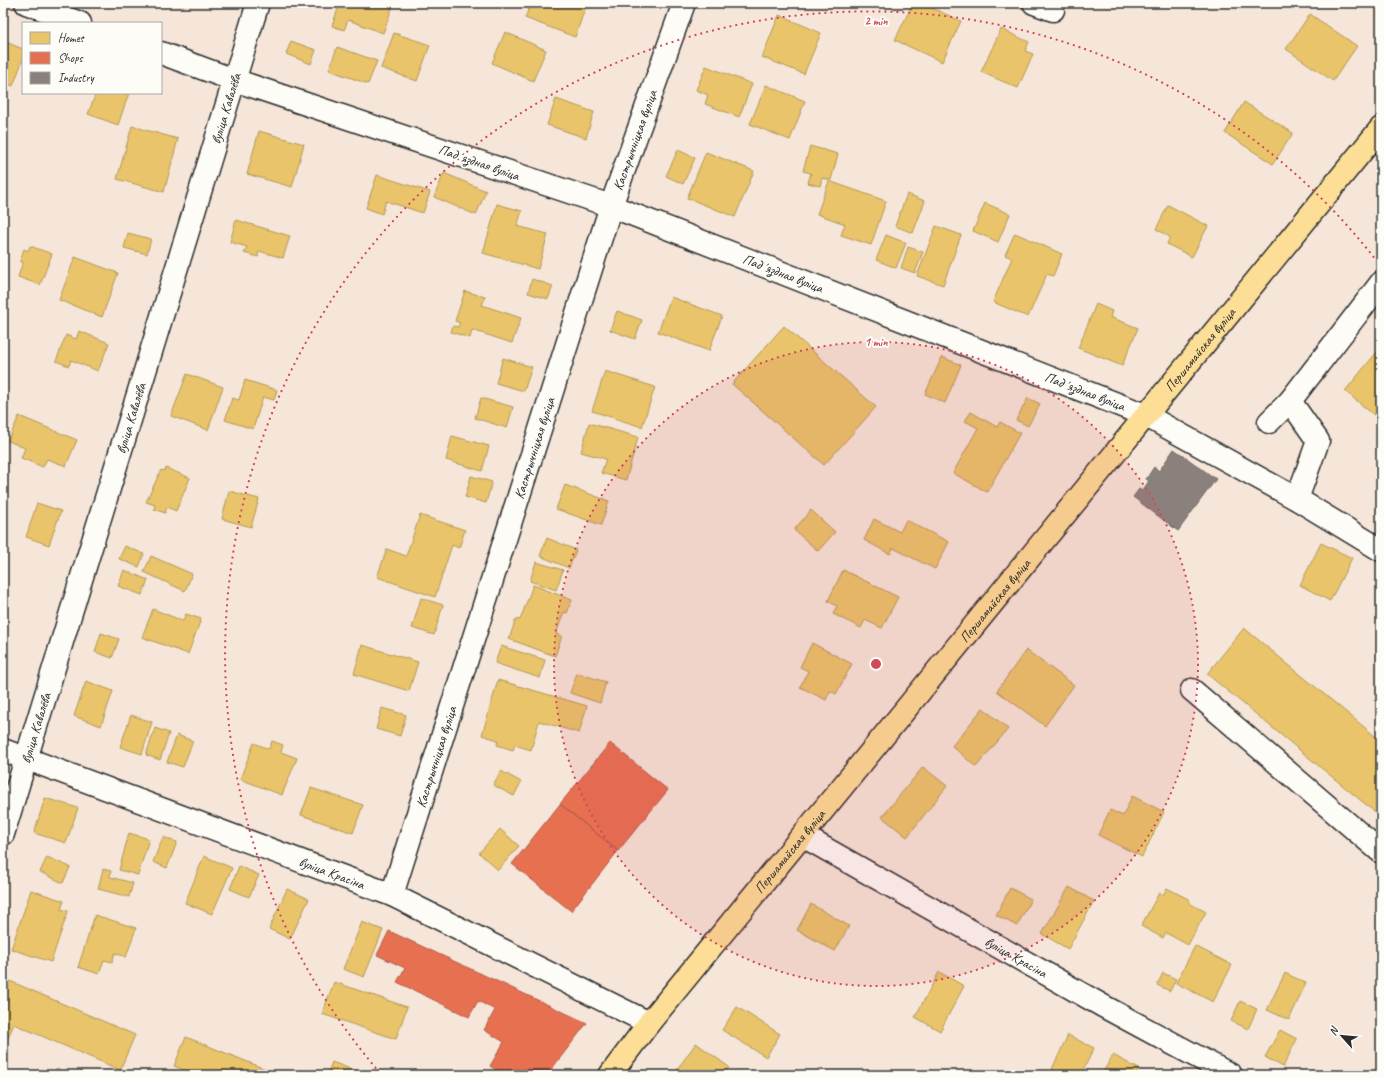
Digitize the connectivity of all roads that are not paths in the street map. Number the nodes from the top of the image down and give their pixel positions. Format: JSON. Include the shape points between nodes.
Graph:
{"nodes":[{"id":1,"x":26,"y":3,"type":"edge"},
{"id":2,"x":258,"y":3,"type":"edge"},
{"id":3,"x":684,"y":3,"type":"edge"},
{"id":4,"x":77,"y":22,"type":"edge"},
{"id":5,"x":162,"y":53,"type":"edge"},
{"id":6,"x":234,"y":80,"type":"junction"},
{"id":7,"x":1381,"y":128,"type":"edge"},
{"id":8,"x":611,"y":206,"type":"junction"},
{"id":9,"x":1381,"y":283,"type":"edge"},
{"id":10,"x":1290,"y":401,"type":"junction"},
{"id":11,"x":1145,"y":415,"type":"junction"},
{"id":12,"x":1269,"y":422,"type":"dead end"},
{"id":13,"x":1298,"y":499,"type":"junction"},
{"id":14,"x":1381,"y":550,"type":"edge"},
{"id":15,"x":1192,"y":690,"type":"dead end"},
{"id":16,"x":3,"y":750,"type":"edge"},
{"id":17,"x":25,"y":758,"type":"junction"},
{"id":18,"x":3,"y":834,"type":"edge"},
{"id":19,"x":803,"y":836,"type":"junction"},
{"id":20,"x":1381,"y":852,"type":"edge"},
{"id":21,"x":392,"y":895,"type":"junction"},
{"id":22,"x":649,"y":1023,"type":"junction"},
{"id":23,"x":610,"y":1075,"type":"edge"},
{"id":24,"x":1231,"y":1075,"type":"edge"}],
"edges":[{"from":1,"to":4,"type":"street"},
{"from":2,"to":6,"type":"street","name":"вуліца Кавалёва"},
{"from":3,"to":8,"type":"street","name":"Кастрычніцкая вуліца"},
{"from":5,"to":6,"type":"street","name":"Падʼяздная вуліца"},
{"from":6,"to":8,"type":"street","name":"Падʼяздная вуліца"},
{"from":6,"to":17,"type":"street","name":"вуліца Кавалёва"},
{"from":7,"to":11,"type":"main road","name":"Першамайская вуліца"},
{"from":8,"to":11,"type":"street","name":"Падʼяздная вуліца"},
{"from":8,"to":21,"type":"street","name":"Кастрычніцкая вуліца"},
{"from":9,"to":10,"type":"street"},
{"from":10,"to":12,"type":"street"},
{"from":10,"to":13,"type":"street","via":[[1318,441]]},
{"from":11,"to":13,"type":"street","name":"Падʼяздная вуліца"},
{"from":11,"to":19,"type":"main road","name":"Першамайская вуліца"},
{"from":13,"to":14,"type":"street","name":"Падʼяздная вуліца"},
{"from":15,"to":20,"type":"street"},
{"from":16,"to":17,"type":"street","name":"вуліца Красіна"},
{"from":17,"to":18,"type":"street","name":"вуліца Кавалёва"},
{"from":17,"to":21,"type":"street","name":"вуліца Красіна"},
{"from":19,"to":22,"type":"main road","name":"Першамайская вуліца"},
{"from":19,"to":24,"type":"street","name":"вуліца Красіна","via":[[1102,1006]]},
{"from":21,"to":22,"type":"street","name":"вуліца Красіна"},
{"from":22,"to":23,"type":"main road","name":"Першамайская вуліца"}]}
